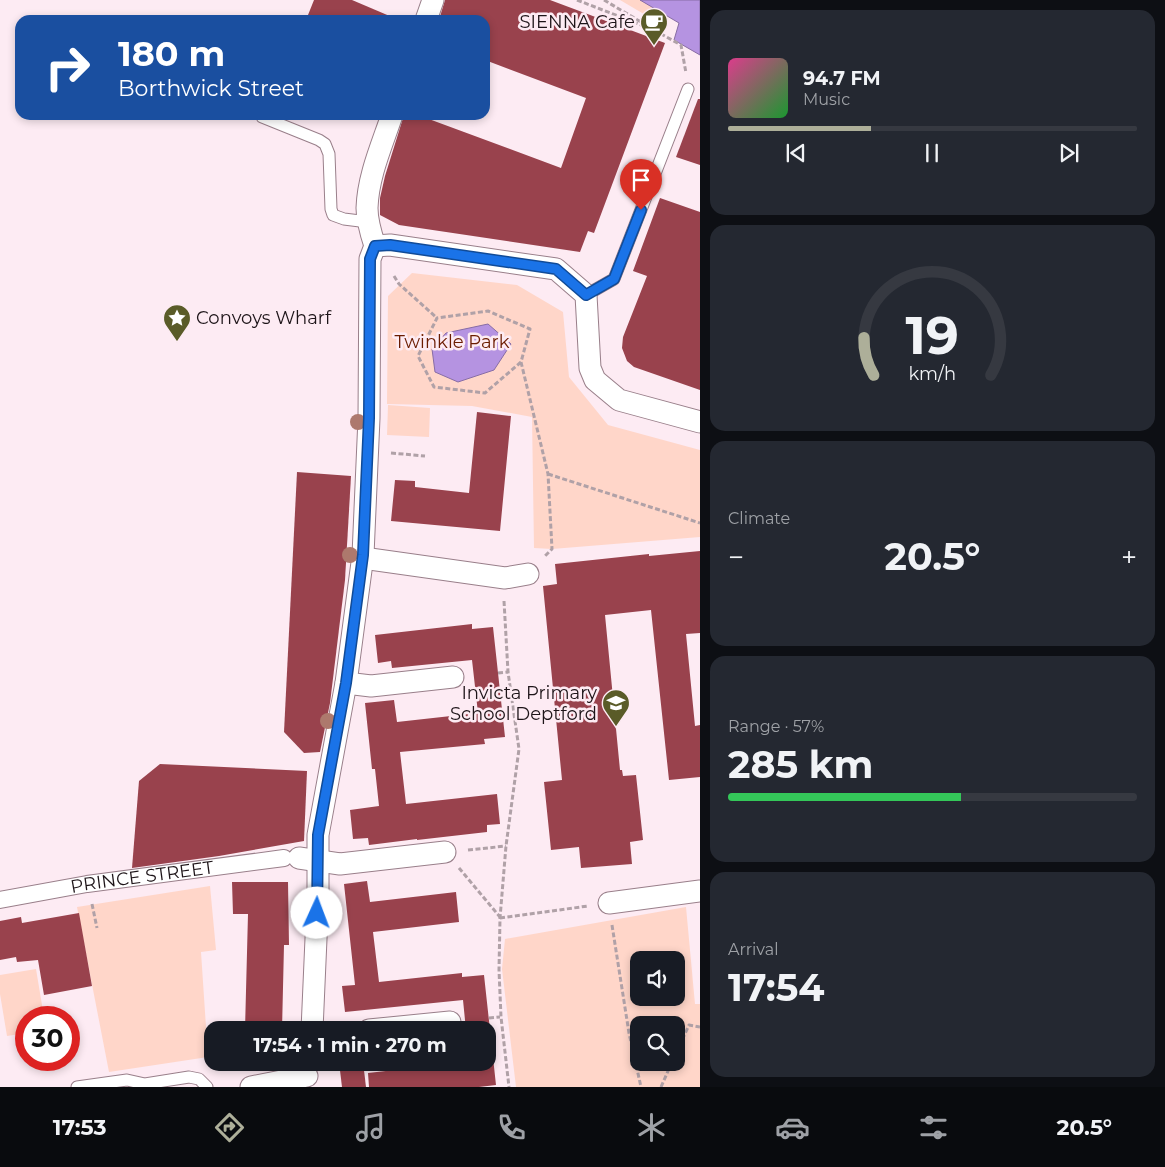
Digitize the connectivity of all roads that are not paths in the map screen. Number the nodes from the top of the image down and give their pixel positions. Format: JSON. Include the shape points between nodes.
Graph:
{"nodes":[{"id":1,"x":433,"y":0,"type":"edge"},
{"id":2,"x":428,"y":15,"type":"edge"},
{"id":3,"x":688,"y":88,"type":"road end"},
{"id":4,"x":269,"y":120,"type":"edge"},
{"id":5,"x":390,"y":120,"type":"edge"},
{"id":6,"x":368,"y":222,"type":"junction"},
{"id":7,"x":375,"y":246,"type":"junction"},
{"id":8,"x":586,"y":295,"type":"junction"},
{"id":9,"x":700,"y":422,"type":"edge"},
{"id":10,"x":363,"y":555,"type":"junction"},
{"id":11,"x":528,"y":574,"type":"dead end"},
{"id":12,"x":453,"y":677,"type":"dead end"},
{"id":13,"x":346,"y":683,"type":"junction"},
{"id":14,"x":445,"y":852,"type":"road end"},
{"id":15,"x":300,"y":859,"type":"junction"},
{"id":16,"x":700,"y":891,"type":"edge"},
{"id":17,"x":0,"y":900,"type":"edge"},
{"id":18,"x":609,"y":903,"type":"road end"},
{"id":19,"x":312,"y":1021,"type":"edge"},
{"id":20,"x":307,"y":1075,"type":"edge"},
{"id":21,"x":77,"y":1087,"type":"edge"},
{"id":22,"x":207,"y":1087,"type":"edge"},
{"id":23,"x":251,"y":1087,"type":"edge"}],
"edges":[{"from":1,"to":2,"type":"street"},
{"from":3,"to":8,"type":"lane","via":[[614,279]]},
{"from":4,"to":6,"type":"lane","via":[[325,144],[330,154],[331,209],[344,219]]},
{"from":5,"to":6,"type":"street","via":[[371,178]]},
{"from":6,"to":7,"type":"street"},
{"from":7,"to":8,"type":"street","via":[[390,245],[556,269]]},
{"from":7,"to":10,"type":"street","via":[[370,259],[368,450]]},
{"from":8,"to":9,"type":"street","via":[[590,368],[595,380],[619,400]]},
{"from":10,"to":11,"type":"street","via":[[370,559],[505,578]]},
{"from":10,"to":13,"type":"street"},
{"from":12,"to":13,"type":"street","via":[[372,686]]},
{"from":13,"to":15,"type":"street","via":[[318,835]]},
{"from":14,"to":15,"type":"street","via":[[340,864]]},
{"from":15,"to":17,"type":"street","name":"PRINCE STREET","via":[[87,884]]},
{"from":15,"to":19,"type":"street","via":[[318,894]]},
{"from":16,"to":18,"type":"street"},
{"from":20,"to":23,"type":"street"},
{"from":21,"to":22,"type":"lane","via":[[127,1080],[145,1084],[189,1077],[199,1079]]}]}
